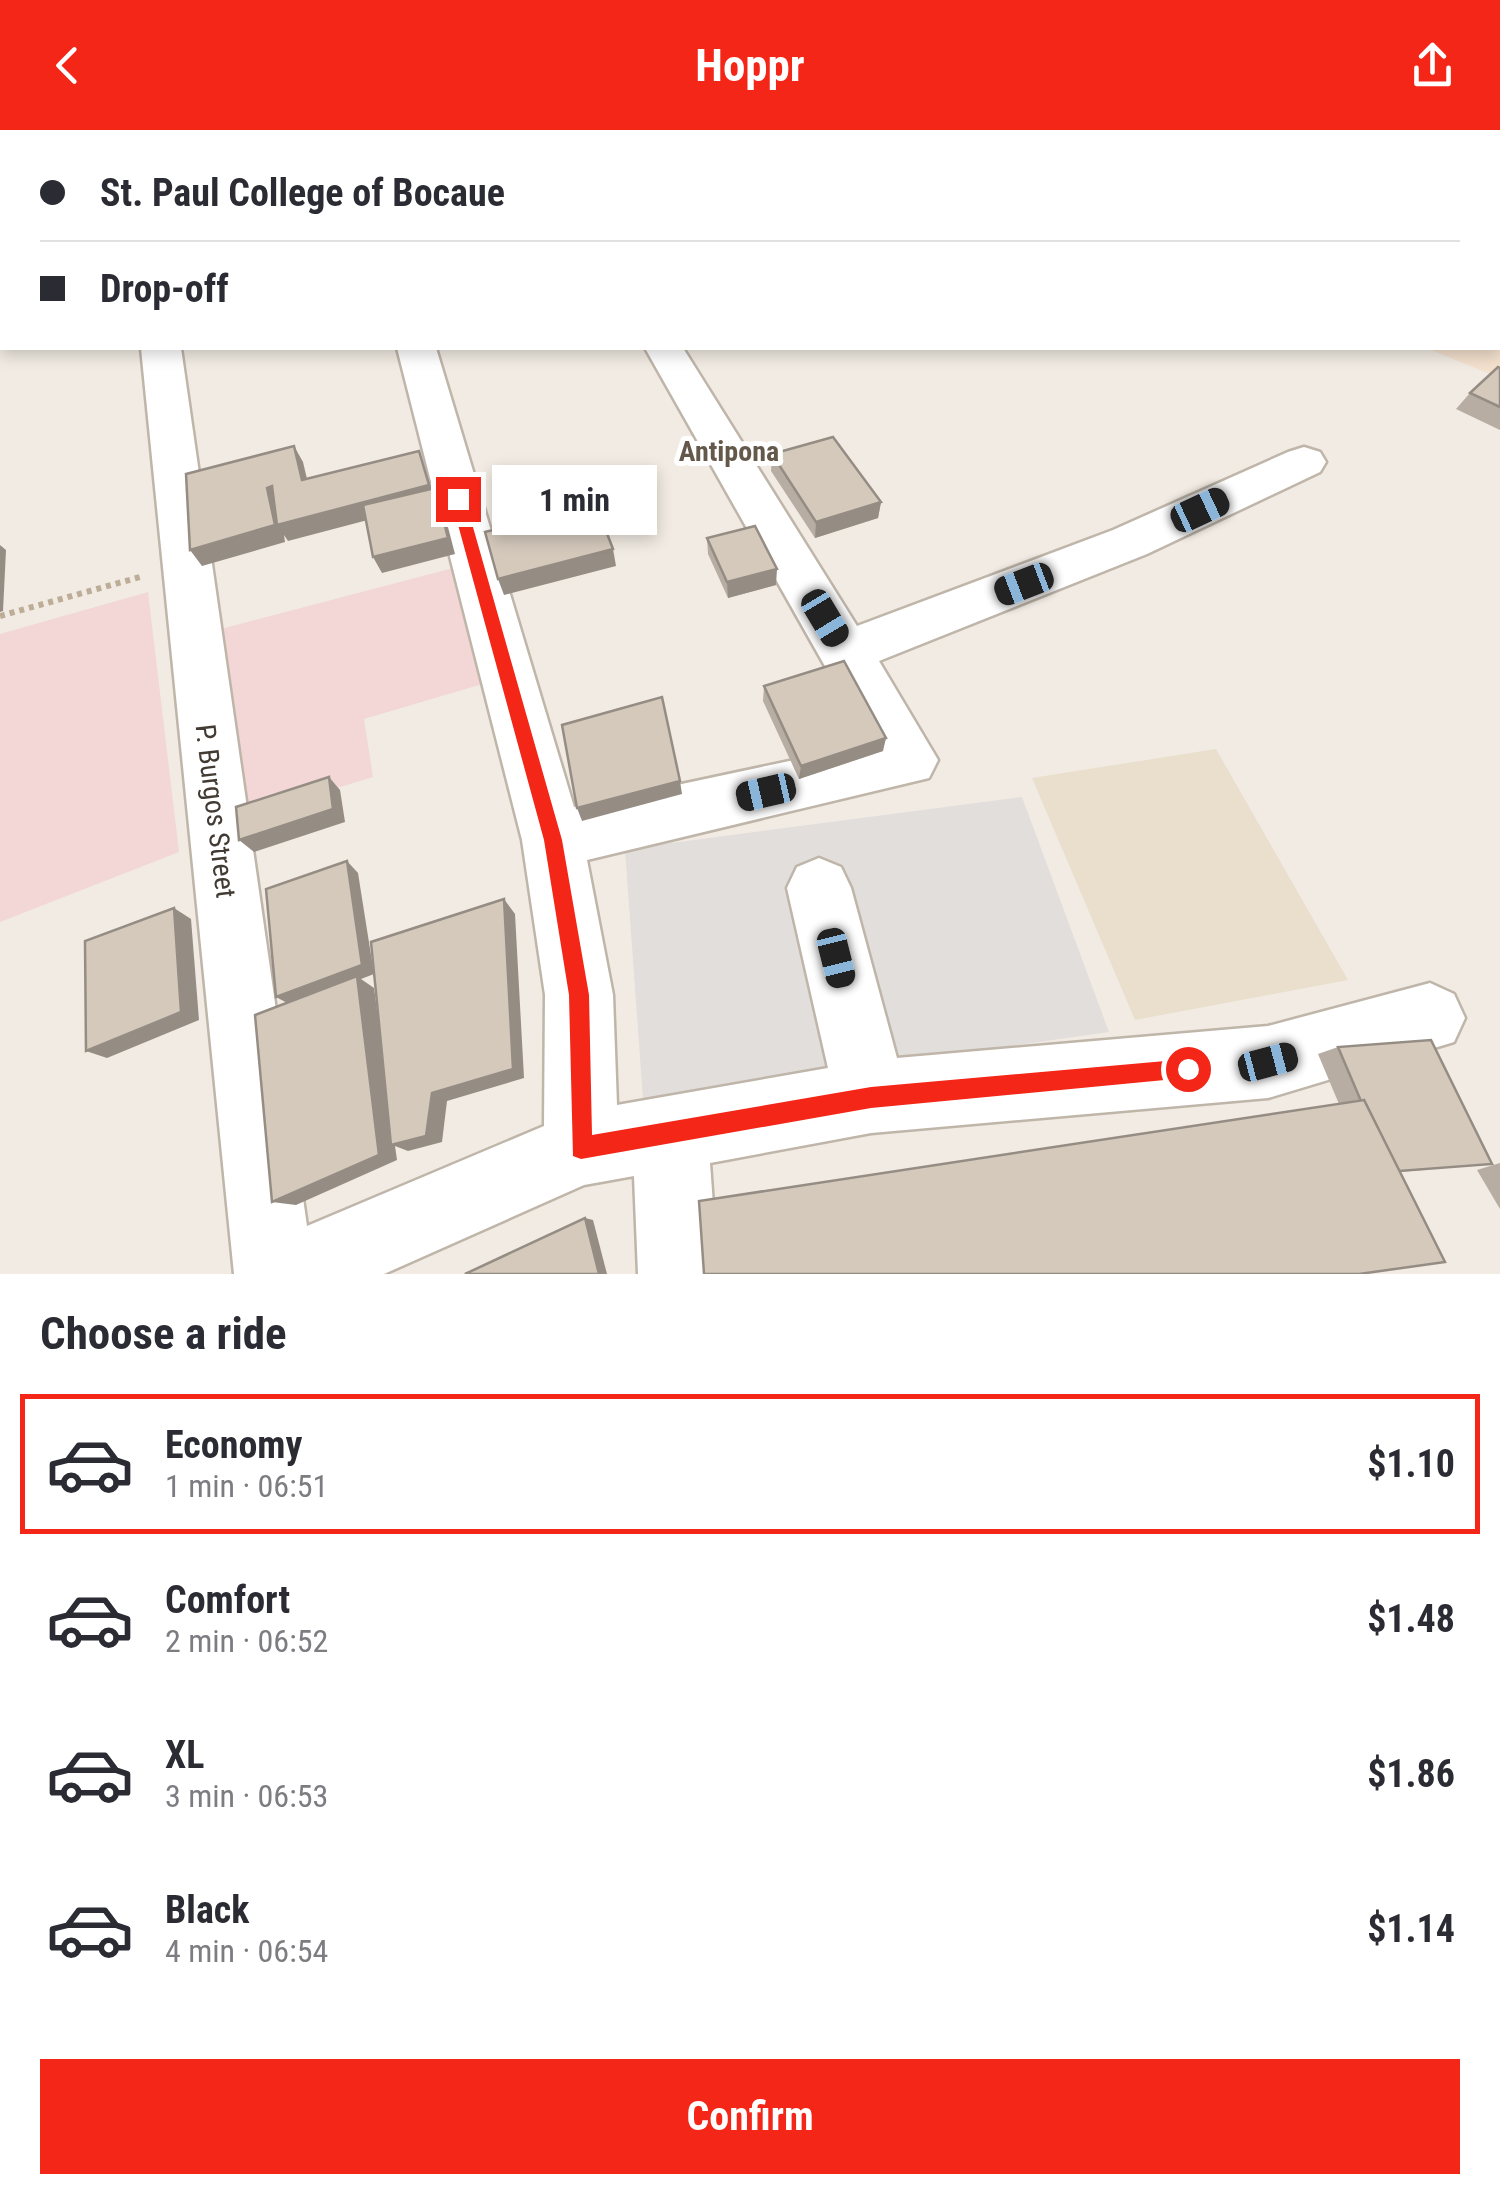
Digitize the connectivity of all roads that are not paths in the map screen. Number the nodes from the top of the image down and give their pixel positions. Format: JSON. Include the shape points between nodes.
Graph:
{"nodes":[{"id":1,"x":162,"y":350,"type":"edge"},
{"id":2,"x":417,"y":350,"type":"edge"},
{"id":3,"x":665,"y":350,"type":"edge"},
{"id":4,"x":1304,"y":462,"type":"dead end"},
{"id":5,"x":845,"y":652,"type":"junction"},
{"id":6,"x":553,"y":840,"type":"junction"},
{"id":7,"x":819,"y":888,"type":"dead end"},
{"id":8,"x":1430,"y":1018,"type":"dead end"},
{"id":9,"x":871,"y":1097,"type":"junction"},
{"id":10,"x":670,"y":1133,"type":"junction"},
{"id":11,"x":581,"y":1148,"type":"junction"},
{"id":12,"x":274,"y":1274,"type":"edge"},
{"id":13,"x":291,"y":1274,"type":"edge"},
{"id":14,"x":678,"y":1274,"type":"edge"}],
"edges":[{"from":1,"to":12,"type":"street","name":"P. Burgos Street"},
{"from":2,"to":6,"type":"street"},
{"from":3,"to":5,"type":"street"},
{"from":4,"to":5,"type":"street","via":[[1130,542]]},
{"from":5,"to":6,"type":"street","via":[[909,760]]},
{"from":6,"to":11,"type":"street","via":[[579,995]]},
{"from":7,"to":9,"type":"street"},
{"from":8,"to":9,"type":"street","via":[[1268,1062]]},
{"from":9,"to":10,"type":"street"},
{"from":10,"to":11,"type":"street"},
{"from":10,"to":14,"type":"street"},
{"from":11,"to":13,"type":"street"}]}
